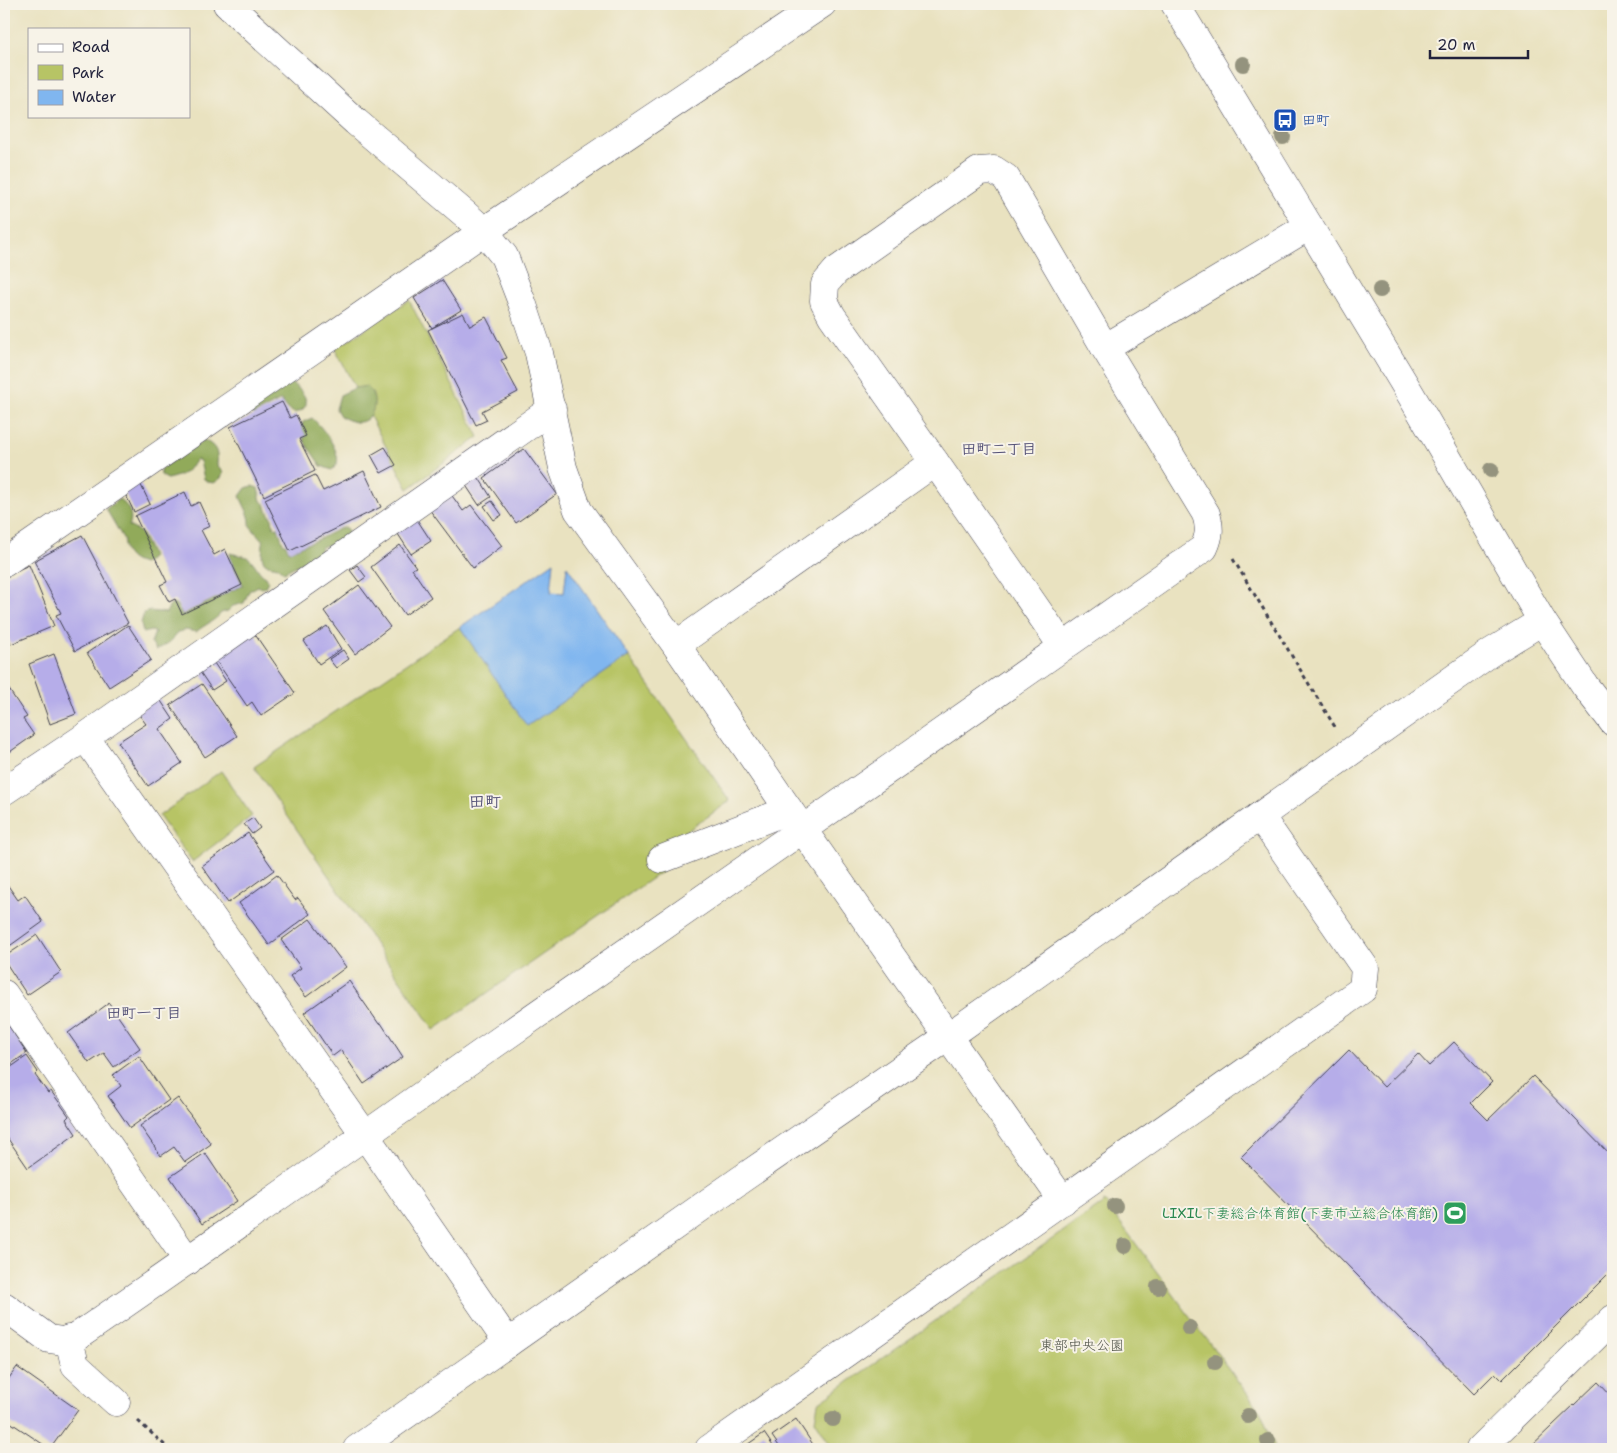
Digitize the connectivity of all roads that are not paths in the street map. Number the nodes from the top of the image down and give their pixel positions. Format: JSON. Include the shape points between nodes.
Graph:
{"nodes":[{"id":1,"x":227,"y":4,"type":"edge"},
{"id":2,"x":822,"y":4,"type":"edge"},
{"id":3,"x":1176,"y":4,"type":"edge"},
{"id":4,"x":1310,"y":226,"type":"junction"},
{"id":5,"x":484,"y":231,"type":"junction"},
{"id":6,"x":1105,"y":348,"type":"junction"},
{"id":7,"x":552,"y":409,"type":"junction"},
{"id":8,"x":935,"y":462,"type":"junction"},
{"id":9,"x":4,"y":563,"type":"edge"},
{"id":10,"x":1542,"y":621,"type":"junction"},
{"id":11,"x":676,"y":645,"type":"junction"},
{"id":12,"x":1064,"y":647,"type":"junction"},
{"id":13,"x":1613,"y":722,"type":"edge"},
{"id":14,"x":85,"y":737,"type":"junction"},
{"id":15,"x":4,"y":791,"type":"edge"},
{"id":16,"x":1260,"y":816,"type":"junction"},
{"id":17,"x":795,"y":820,"type":"junction"},
{"id":18,"x":662,"y":859,"type":"dead end"},
{"id":19,"x":4,"y":994,"type":"edge"},
{"id":20,"x":949,"y":1036,"type":"junction"},
{"id":21,"x":365,"y":1135,"type":"junction"},
{"id":22,"x":1063,"y":1201,"type":"junction"},
{"id":23,"x":188,"y":1261,"type":"junction"},
{"id":24,"x":4,"y":1306,"type":"edge"},
{"id":25,"x":1613,"y":1319,"type":"edge"},
{"id":26,"x":69,"y":1340,"type":"junction"},
{"id":27,"x":508,"y":1343,"type":"junction"},
{"id":28,"x":125,"y":1409,"type":"road end"},
{"id":29,"x":357,"y":1449,"type":"edge"},
{"id":30,"x":709,"y":1449,"type":"edge"},
{"id":31,"x":1480,"y":1449,"type":"edge"}],
"edges":[{"from":1,"to":5,"type":"street","via":[[356,122]]},
{"from":2,"to":5,"type":"street"},
{"from":3,"to":4,"type":"street"},
{"from":4,"to":6,"type":"street"},
{"from":4,"to":10,"type":"street"},
{"from":5,"to":7,"type":"street","via":[[504,256],[524,304]]},
{"from":5,"to":9,"type":"street"},
{"from":6,"to":8,"type":"street","via":[[1006,178],[994,170],[979,171],[836,271],[825,284],[824,301],[832,316]]},
{"from":6,"to":12,"type":"street","via":[[1206,514],[1209,536],[1204,548]]},
{"from":7,"to":11,"type":"street","via":[[563,468],[578,510]]},
{"from":7,"to":14,"type":"street"},
{"from":8,"to":11,"type":"street"},
{"from":8,"to":12,"type":"street"},
{"from":10,"to":13,"type":"street"},
{"from":10,"to":16,"type":"street","via":[[1490,653]]},
{"from":11,"to":17,"type":"street"},
{"from":12,"to":17,"type":"street"},
{"from":14,"to":15,"type":"street"},
{"from":14,"to":21,"type":"street"},
{"from":16,"to":20,"type":"street"},
{"from":16,"to":22,"type":"street","via":[[1365,968],[1363,989]]},
{"from":17,"to":18,"type":"street"},
{"from":17,"to":20,"type":"street"},
{"from":17,"to":21,"type":"street"},
{"from":19,"to":23,"type":"street"},
{"from":20,"to":22,"type":"street"},
{"from":20,"to":27,"type":"street"},
{"from":21,"to":23,"type":"street"},
{"from":21,"to":27,"type":"street"},
{"from":22,"to":30,"type":"street"},
{"from":23,"to":26,"type":"street"},
{"from":24,"to":26,"type":"street","via":[[49,1339]]},
{"from":25,"to":31,"type":"street"},
{"from":26,"to":28,"type":"street","via":[[75,1365]]},
{"from":27,"to":29,"type":"street"}]}
